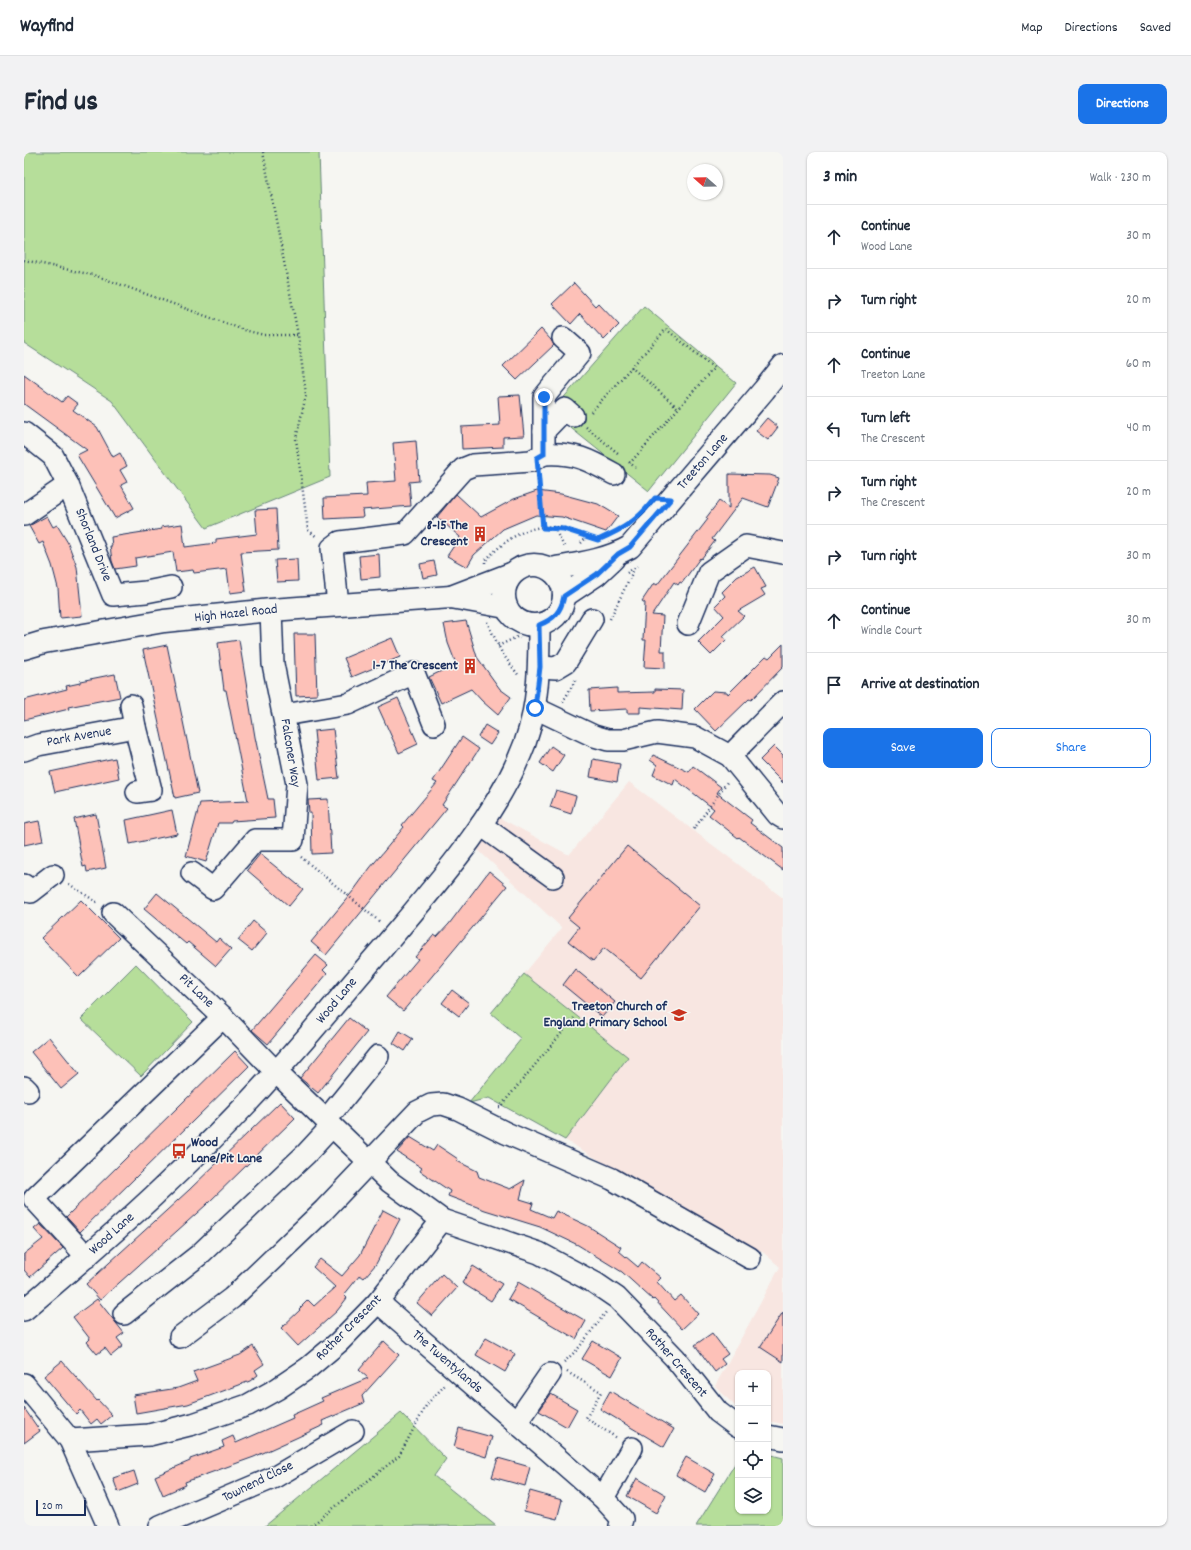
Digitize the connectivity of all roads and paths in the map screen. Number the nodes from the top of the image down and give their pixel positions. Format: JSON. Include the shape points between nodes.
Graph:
{"nodes":[{"id":1,"x":263,"y":152,"type":"edge"},
{"id":2,"x":24,"y":260,"type":"edge"},
{"id":3,"x":298,"y":335,"type":"junction"},
{"id":4,"x":563,"y":338,"type":"dead end"},
{"id":5,"x":783,"y":366,"type":"edge"},
{"id":6,"x":631,"y":368,"type":"junction"},
{"id":7,"x":678,"y":408,"type":"junction"},
{"id":8,"x":578,"y":420,"type":"junction"},
{"id":9,"x":544,"y":432,"type":"junction"},
{"id":10,"x":24,"y":433,"type":"edge"},
{"id":11,"x":541,"y":456,"type":"junction"},
{"id":12,"x":622,"y":468,"type":"junction"},
{"id":13,"x":637,"y":469,"type":"dead end"},
{"id":14,"x":68,"y":485,"type":"junction"},
{"id":15,"x":24,"y":514,"type":"edge"},
{"id":16,"x":543,"y":528,"type":"junction"},
{"id":17,"x":554,"y":528,"type":"junction"},
{"id":18,"x":587,"y":537,"type":"junction"},
{"id":19,"x":605,"y":537,"type":"dead end"},
{"id":20,"x":580,"y":544,"type":"dead end"},
{"id":21,"x":332,"y":548,"type":"junction"},
{"id":22,"x":568,"y":553,"type":"dead end"},
{"id":23,"x":783,"y":553,"type":"edge"},
{"id":24,"x":618,"y":554,"type":"junction"},
{"id":25,"x":486,"y":566,"type":"dead end"},
{"id":26,"x":550,"y":569,"type":"junction"},
{"id":27,"x":511,"y":574,"type":"junction"},
{"id":28,"x":171,"y":587,"type":"dead end"},
{"id":29,"x":451,"y":596,"type":"junction"},
{"id":30,"x":564,"y":596,"type":"junction"},
{"id":31,"x":338,"y":605,"type":"junction"},
{"id":32,"x":506,"y":607,"type":"junction"},
{"id":33,"x":271,"y":610,"type":"junction"},
{"id":34,"x":485,"y":618,"type":"dead end"},
{"id":35,"x":592,"y":619,"type":"dead end"},
{"id":36,"x":688,"y":624,"type":"dead end"},
{"id":37,"x":539,"y":625,"type":"junction"},
{"id":38,"x":24,"y":648,"type":"edge"},
{"id":39,"x":539,"y":674,"type":"junction"},
{"id":40,"x":783,"y":702,"type":"edge"},
{"id":41,"x":131,"y":705,"type":"dead end"},
{"id":42,"x":535,"y":708,"type":"junction"},
{"id":43,"x":284,"y":715,"type":"junction"},
{"id":44,"x":434,"y":724,"type":"dead end"},
{"id":45,"x":135,"y":727,"type":"junction"},
{"id":46,"x":24,"y":750,"type":"edge"},
{"id":47,"x":734,"y":761,"type":"junction"},
{"id":48,"x":137,"y":792,"type":"dead end"},
{"id":49,"x":783,"y":818,"type":"edge"},
{"id":50,"x":481,"y":825,"type":"junction"},
{"id":51,"x":694,"y":829,"type":"dead end"},
{"id":52,"x":294,"y":840,"type":"junction"},
{"id":53,"x":192,"y":873,"type":"dead end"},
{"id":54,"x":53,"y":875,"type":"joint"},
{"id":55,"x":553,"y":877,"type":"dead end"},
{"id":56,"x":24,"y":885,"type":"edge"},
{"id":57,"x":113,"y":913,"type":"joint"},
{"id":58,"x":395,"y":934,"type":"junction"},
{"id":59,"x":223,"y":1017,"type":"junction"},
{"id":60,"x":574,"y":1018,"type":"dead end"},
{"id":61,"x":378,"y":1056,"type":"dead end"},
{"id":62,"x":276,"y":1072,"type":"junction"},
{"id":63,"x":493,"y":1105,"type":"dead end"},
{"id":64,"x":329,"y":1123,"type":"junction"},
{"id":65,"x":369,"y":1162,"type":"junction"},
{"id":66,"x":442,"y":1220,"type":"junction"},
{"id":67,"x":87,"y":1257,"type":"junction"},
{"id":68,"x":750,"y":1258,"type":"dead end"},
{"id":69,"x":617,"y":1298,"type":"junction"},
{"id":70,"x":378,"y":1302,"type":"junction"},
{"id":71,"x":24,"y":1310,"type":"edge"},
{"id":72,"x":124,"y":1314,"type":"dead end"},
{"id":73,"x":180,"y":1337,"type":"dead end"},
{"id":74,"x":577,"y":1350,"type":"dead end"},
{"id":75,"x":459,"y":1371,"type":"junction"},
{"id":76,"x":557,"y":1372,"type":"joint"},
{"id":77,"x":24,"y":1384,"type":"edge"},
{"id":78,"x":516,"y":1423,"type":"junction"},
{"id":79,"x":735,"y":1425,"type":"edge"},
{"id":80,"x":353,"y":1431,"type":"dead end"},
{"id":81,"x":771,"y":1437,"type":"edge"},
{"id":82,"x":783,"y":1439,"type":"edge"},
{"id":83,"x":70,"y":1440,"type":"junction"},
{"id":84,"x":632,"y":1448,"type":"joint"},
{"id":85,"x":603,"y":1498,"type":"junction"},
{"id":86,"x":102,"y":1522,"type":"edge"},
{"id":87,"x":160,"y":1526,"type":"edge"},
{"id":88,"x":311,"y":1526,"type":"edge"},
{"id":89,"x":620,"y":1526,"type":"edge"}],
"edges":[{"from":1,"to":3,"type":"path"},
{"from":2,"to":3,"type":"path","via":[[97,276],[244,330],[264,335]]},
{"from":3,"to":21,"type":"path","via":[[306,395],[296,439],[308,530]]},
{"from":4,"to":9,"type":"street","via":[[580,353],[544,397]]},
{"from":5,"to":24,"type":"main road","name":"Treeton Lane","via":[[630,547]]},
{"from":6,"to":7,"type":"path"},
{"from":6,"to":7,"type":"path","via":[[666,328],[714,368]]},
{"from":6,"to":8,"type":"path"},
{"from":7,"to":12,"type":"path"},
{"from":8,"to":9,"type":"street","via":[[565,409]]},
{"from":8,"to":12,"type":"path"},
{"from":9,"to":11,"type":"street"},
{"from":10,"to":14,"type":"street","name":"Shorland Drive","via":[[53,456]]},
{"from":11,"to":12,"type":"street","via":[[562,452]]},
{"from":11,"to":16,"type":"path"},
{"from":11,"to":21,"type":"street","via":[[532,461],[473,465],[463,469],[405,534],[340,542]]},
{"from":12,"to":13,"type":"path"},
{"from":14,"to":15,"type":"street"},
{"from":14,"to":28,"type":"street","name":"Shorland Drive","via":[[113,595]]},
{"from":16,"to":17,"type":"path"},
{"from":16,"to":25,"type":"path","via":[[526,530],[512,537],[496,548],[485,561]]},
{"from":17,"to":18,"type":"path"},
{"from":17,"to":22,"type":"path"},
{"from":18,"to":19,"type":"path","via":[[598,540]]},
{"from":18,"to":20,"type":"path"},
{"from":21,"to":31,"type":"street"},
{"from":23,"to":36,"type":"street","via":[[746,546],[710,572]]},
{"from":24,"to":26,"type":"main road","name":"Treeton Lane","via":[[587,563]]},
{"from":24,"to":30,"type":"main road","name":"Treeton Lane","via":[[597,574]]},
{"from":26,"to":27,"type":"main road","via":[[530,565]]},
{"from":26,"to":30,"type":"main road","via":[[563,585]]},
{"from":27,"to":29,"type":"main road","name":"High Hazel Road"},
{"from":27,"to":32,"type":"main road","via":[[504,590]]},
{"from":29,"to":31,"type":"main road","name":"High Hazel Road"},
{"from":29,"to":32,"type":"main road","name":"High Hazel Road"},
{"from":30,"to":37,"type":"main road","via":[[557,615]]},
{"from":31,"to":33,"type":"main road","name":"High Hazel Road"},
{"from":32,"to":37,"type":"main road","via":[[519,622]]},
{"from":33,"to":38,"type":"main road","name":"High Hazel Road","via":[[164,621],[44,642]]},
{"from":33,"to":43,"type":"street","name":"Falconer Way","via":[[273,664]]},
{"from":34,"to":39,"type":"path","via":[[511,667],[523,680]]},
{"from":35,"to":39,"type":"street","via":[[566,662]]},
{"from":37,"to":39,"type":"street","name":"Wood Lane"},
{"from":39,"to":42,"type":"street","name":"Wood Lane"},
{"from":40,"to":47,"type":"street"},
{"from":41,"to":45,"type":"street"},
{"from":42,"to":47,"type":"street","via":[[608,740],[623,740],[657,732],[695,736]]},
{"from":42,"to":50,"type":"street","name":"Wood Lane","via":[[512,773]]},
{"from":43,"to":44,"type":"street","via":[[348,704],[414,673]]},
{"from":43,"to":52,"type":"street","name":"Falconer Way","via":[[297,784]]},
{"from":45,"to":46,"type":"street","name":"Park Avenue","via":[[38,745]]},
{"from":45,"to":48,"type":"street","via":[[151,790]]},
{"from":47,"to":49,"type":"street"},
{"from":47,"to":51,"type":"path"},
{"from":50,"to":55,"type":"street"},
{"from":50,"to":58,"type":"street","name":"Wood Lane"},
{"from":52,"to":53,"type":"street","via":[[255,840],[213,889]]},
{"from":52,"to":58,"type":"path","via":[[302,859]]},
{"from":54,"to":56,"type":"street","via":[[32,892]]},
{"from":54,"to":57,"type":"path","via":[[81,890]]},
{"from":57,"to":59,"type":"street","name":"Pit Lane"},
{"from":58,"to":62,"type":"street","name":"Wood Lane"},
{"from":59,"to":62,"type":"street","name":"Pit Lane"},
{"from":59,"to":67,"type":"street","via":[[34,1199]]},
{"from":60,"to":63,"type":"path","via":[[500,1107]]},
{"from":61,"to":64,"type":"street"},
{"from":62,"to":64,"type":"street","name":"Rother Crescent"},
{"from":62,"to":67,"type":"street","name":"Wood Lane","via":[[145,1205]]},
{"from":64,"to":65,"type":"street","name":"Rother Crescent"},
{"from":64,"to":72,"type":"street","via":[[306,1154],[199,1255]]},
{"from":65,"to":66,"type":"street","name":"Rother Crescent","via":[[390,1182]]},
{"from":65,"to":68,"type":"street","via":[[417,1112],[431,1105],[443,1104],[612,1179]]},
{"from":65,"to":73,"type":"street","via":[[324,1210],[232,1298]]},
{"from":66,"to":69,"type":"street","name":"Rother Crescent","via":[[539,1253]]},
{"from":66,"to":70,"type":"street","name":"Rother Crescent"},
{"from":67,"to":71,"type":"street","name":"Wood Lane"},
{"from":69,"to":74,"type":"path"},
{"from":69,"to":79,"type":"street","name":"Rother Crescent","via":[[675,1358],[718,1412]]},
{"from":70,"to":75,"type":"street","name":"The Twentylands"},
{"from":70,"to":83,"type":"street","name":"Rother Crescent","via":[[339,1342],[308,1368],[248,1406],[149,1435]]},
{"from":75,"to":78,"type":"street","name":"The Twentylands"},
{"from":75,"to":88,"type":"path","via":[[427,1404],[399,1456]]},
{"from":76,"to":78,"type":"street"},
{"from":76,"to":84,"type":"path","via":[[601,1392],[586,1418]]},
{"from":77,"to":83,"type":"street"},
{"from":78,"to":85,"type":"street","name":"The Twentylands"},
{"from":80,"to":87,"type":"street","name":"Townend Close","via":[[275,1477]]},
{"from":81,"to":82,"type":"street"},
{"from":83,"to":86,"type":"street"},
{"from":84,"to":85,"type":"street"},
{"from":85,"to":89,"type":"street","name":"The Twentylands","via":[[622,1519]]}]}
